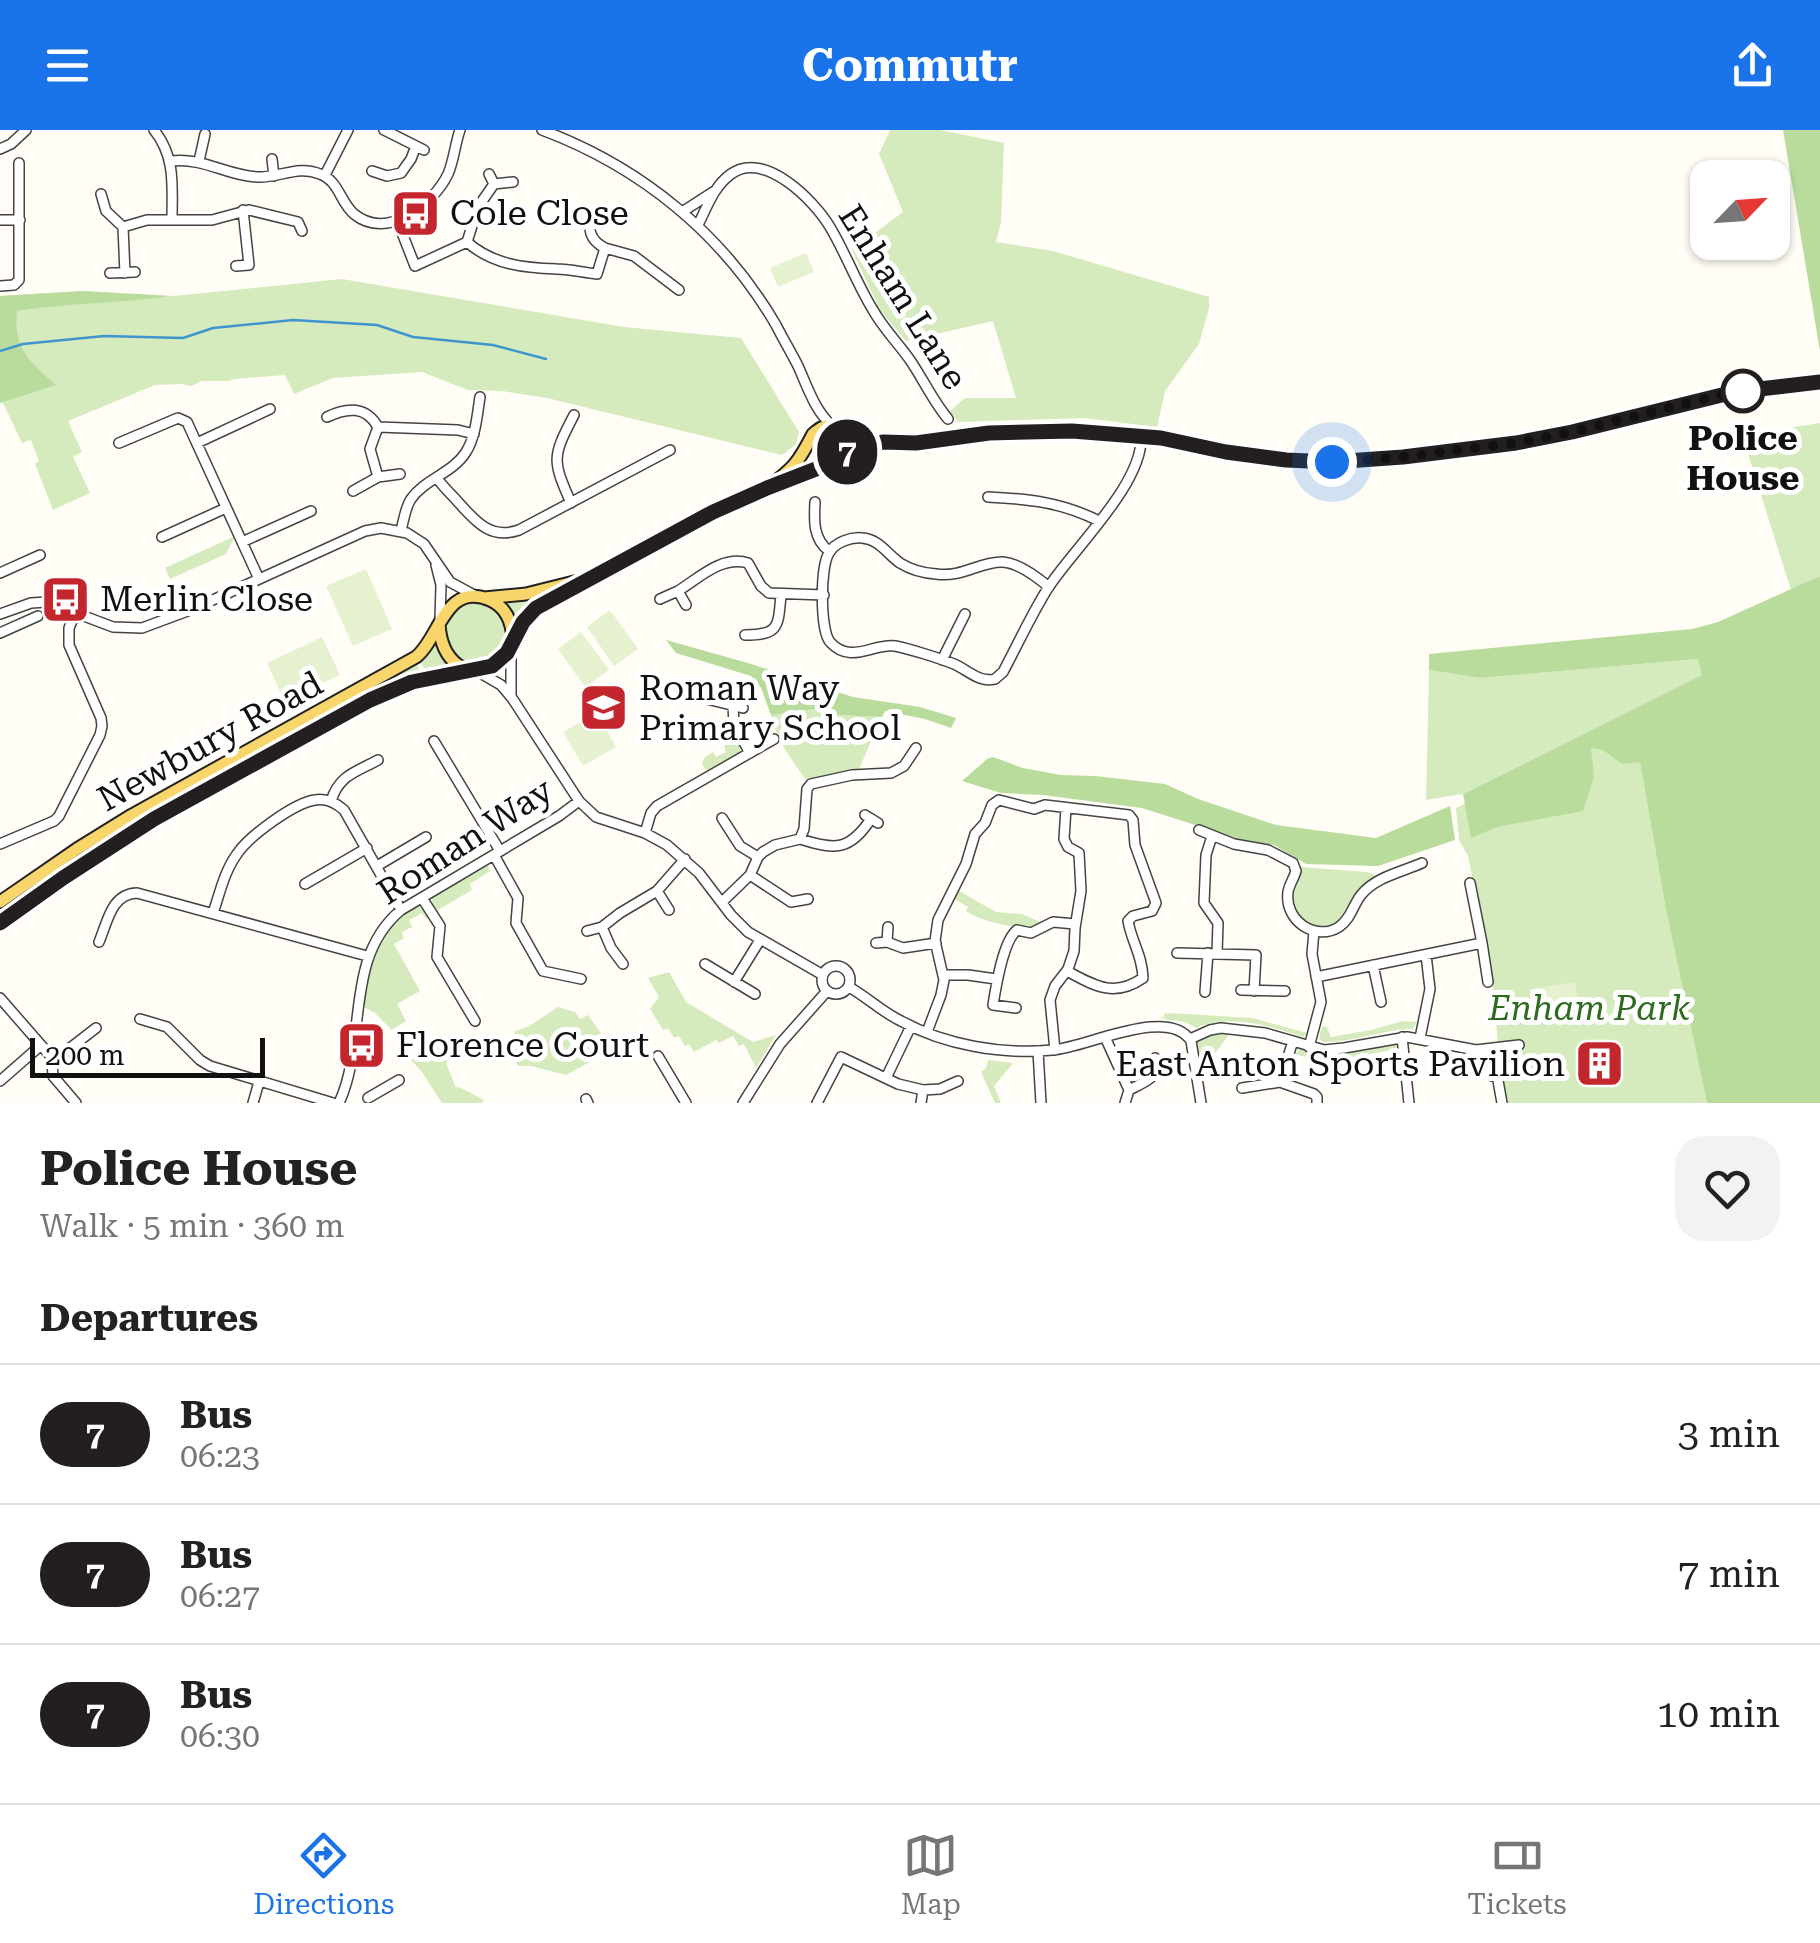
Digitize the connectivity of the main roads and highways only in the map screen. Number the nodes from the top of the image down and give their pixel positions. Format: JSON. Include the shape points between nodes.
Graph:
{"nodes":[{"id":1,"x":1820,"y":382,"type":"edge"},
{"id":2,"x":836,"y":428,"type":"junction"},
{"id":3,"x":884,"y":442,"type":"junction"},
{"id":4,"x":808,"y":447,"type":"junction"},
{"id":5,"x":844,"y":454,"type":"junction"},
{"id":6,"x":828,"y":463,"type":"junction"},
{"id":7,"x":767,"y":488,"type":"junction"},
{"id":8,"x":592,"y":577,"type":"junction"},
{"id":9,"x":480,"y":597,"type":"junction"},
{"id":10,"x":440,"y":622,"type":"junction"},
{"id":11,"x":512,"y":642,"type":"junction"},
{"id":12,"x":472,"y":670,"type":"junction"},
{"id":13,"x":0,"y":902,"type":"edge"},
{"id":14,"x":0,"y":923,"type":"edge"}],
"edges":[{"from":1,"to":3,"type":"main road","via":[[1734,392],[1516,443],[1364,460],[1286,460],[1141,436],[1050,430]]},
{"from":2,"to":3,"type":"main road"},
{"from":2,"to":4,"type":"main road","via":[[812,434]]},
{"from":2,"to":5,"type":"main road","via":[[846,439]]},
{"from":3,"to":5,"type":"main road"},
{"from":4,"to":6,"type":"main road","via":[[816,460]]},
{"from":4,"to":7,"type":"main road"},
{"from":5,"to":6,"type":"main road"},
{"from":6,"to":7,"type":"main road"},
{"from":7,"to":8,"type":"main road"},
{"from":8,"to":9,"type":"main road"},
{"from":8,"to":11,"type":"main road","via":[[530,613]]},
{"from":9,"to":10,"type":"main road","via":[[452,605]]},
{"from":9,"to":11,"type":"main road","via":[[505,612]]},
{"from":10,"to":12,"type":"main road","via":[[446,652]]},
{"from":10,"to":13,"type":"main road","name":"Newbury Road","via":[[416,657],[132,814]]},
{"from":11,"to":12,"type":"main road","via":[[496,664]]},
{"from":12,"to":14,"type":"main road","name":"Newbury Road","via":[[392,690],[256,762],[127,836]]}]}
